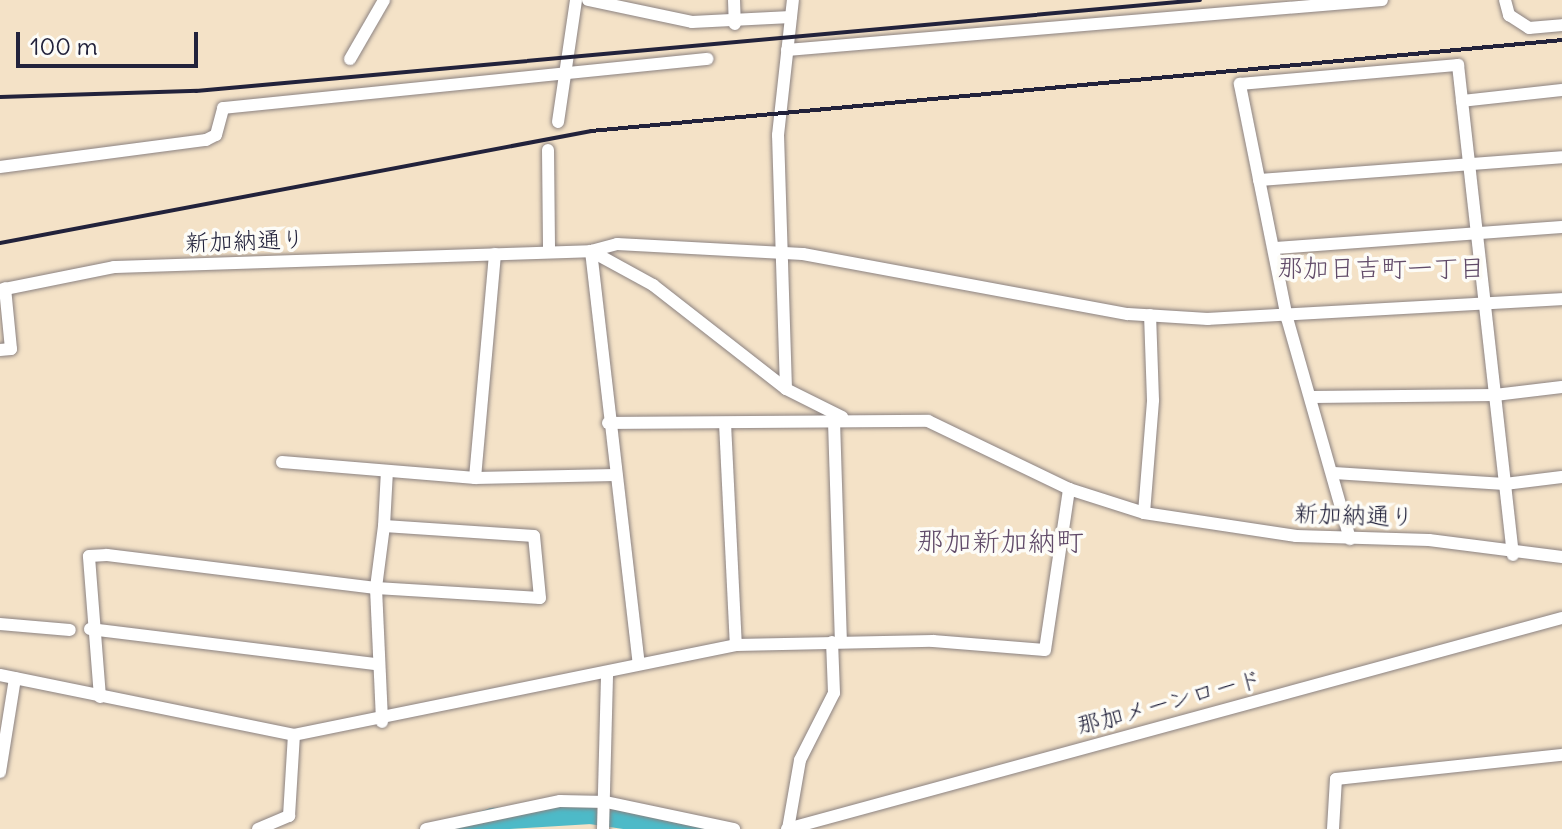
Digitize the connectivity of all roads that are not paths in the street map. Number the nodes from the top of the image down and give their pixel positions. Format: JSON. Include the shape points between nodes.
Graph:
{"nodes":[{"id":1,"x":384,"y":0,"type":"edge"},
{"id":2,"x":576,"y":0,"type":"edge"},
{"id":3,"x":588,"y":0,"type":"edge"},
{"id":4,"x":734,"y":0,"type":"edge"},
{"id":5,"x":793,"y":0,"type":"edge"},
{"id":6,"x":806,"y":0,"type":"edge"},
{"id":7,"x":1382,"y":0,"type":"edge"},
{"id":8,"x":1505,"y":0,"type":"edge"},
{"id":9,"x":791,"y":17,"type":"junction"},
{"id":10,"x":735,"y":24,"type":"junction"},
{"id":11,"x":1562,"y":25,"type":"edge"},
{"id":12,"x":787,"y":50,"type":"junction"},
{"id":13,"x":350,"y":59,"type":"dead end"},
{"id":14,"x":708,"y":59,"type":"dead end"},
{"id":15,"x":563,"y":76,"type":"junction"},
{"id":16,"x":1562,"y":90,"type":"edge"},
{"id":17,"x":1462,"y":101,"type":"junction"},
{"id":18,"x":558,"y":122,"type":"dead end"},
{"id":19,"x":548,"y":150,"type":"dead end"},
{"id":20,"x":1562,"y":157,"type":"edge"},
{"id":21,"x":0,"y":167,"type":"edge"},
{"id":22,"x":1469,"y":168,"type":"junction"},
{"id":23,"x":1259,"y":180,"type":"junction"},
{"id":24,"x":1562,"y":227,"type":"edge"},
{"id":25,"x":1477,"y":237,"type":"junction"},
{"id":26,"x":1275,"y":248,"type":"junction"},
{"id":27,"x":549,"y":251,"type":"junction"},
{"id":28,"x":591,"y":251,"type":"junction"},
{"id":29,"x":778,"y":253,"type":"junction"},
{"id":30,"x":495,"y":254,"type":"junction"},
{"id":31,"x":3,"y":289,"type":"edge"},
{"id":32,"x":1562,"y":299,"type":"edge"},
{"id":33,"x":1484,"y":305,"type":"junction"},
{"id":34,"x":1150,"y":315,"type":"junction"},
{"id":35,"x":1287,"y":318,"type":"junction"},
{"id":36,"x":0,"y":350,"type":"edge"},
{"id":37,"x":1562,"y":387,"type":"edge"},
{"id":38,"x":786,"y":389,"type":"junction"},
{"id":39,"x":1495,"y":395,"type":"junction"},
{"id":40,"x":1312,"y":397,"type":"junction"},
{"id":41,"x":840,"y":420,"type":"junction"},
{"id":42,"x":608,"y":423,"type":"junction"},
{"id":43,"x":725,"y":423,"type":"junction"},
{"id":44,"x":282,"y":462,"type":"dead end"},
{"id":45,"x":387,"y":471,"type":"junction"},
{"id":46,"x":1334,"y":473,"type":"junction"},
{"id":47,"x":615,"y":475,"type":"junction"},
{"id":48,"x":1562,"y":477,"type":"edge"},
{"id":49,"x":475,"y":478,"type":"junction"},
{"id":50,"x":1505,"y":484,"type":"junction"},
{"id":51,"x":1069,"y":489,"type":"junction"},
{"id":52,"x":1144,"y":513,"type":"junction"},
{"id":53,"x":384,"y":526,"type":"junction"},
{"id":54,"x":1350,"y":539,"type":"junction"},
{"id":55,"x":1513,"y":555,"type":"junction"},
{"id":56,"x":1562,"y":557,"type":"edge"},
{"id":57,"x":376,"y":588,"type":"junction"},
{"id":58,"x":1562,"y":618,"type":"edge"},
{"id":59,"x":0,"y":624,"type":"edge"},
{"id":60,"x":90,"y":629,"type":"junction"},
{"id":61,"x":70,"y":630,"type":"dead end"},
{"id":62,"x":836,"y":642,"type":"junction"},
{"id":63,"x":736,"y":645,"type":"junction"},
{"id":64,"x":639,"y":663,"type":"junction"},
{"id":65,"x":377,"y":664,"type":"junction"},
{"id":66,"x":607,"y":672,"type":"junction"},
{"id":67,"x":0,"y":675,"type":"edge"},
{"id":68,"x":15,"y":678,"type":"junction"},
{"id":69,"x":100,"y":697,"type":"junction"},
{"id":70,"x":382,"y":722,"type":"junction"},
{"id":71,"x":294,"y":735,"type":"junction"},
{"id":72,"x":1562,"y":755,"type":"edge"},
{"id":73,"x":0,"y":772,"type":"edge"},
{"id":74,"x":605,"y":807,"type":"junction"},
{"id":75,"x":603,"y":828,"type":"edge"},
{"id":76,"x":258,"y":829,"type":"edge"},
{"id":77,"x":426,"y":829,"type":"edge"},
{"id":78,"x":734,"y":829,"type":"edge"},
{"id":79,"x":788,"y":829,"type":"edge"},
{"id":80,"x":1333,"y":829,"type":"edge"}],
"edges":[{"from":1,"to":13,"type":"street"},
{"from":2,"to":15,"type":"street"},
{"from":3,"to":10,"type":"street"},
{"from":4,"to":10,"type":"street"},
{"from":5,"to":6,"type":"street"},
{"from":5,"to":9,"type":"street"},
{"from":7,"to":12,"type":"street"},
{"from":8,"to":11,"type":"street","via":[[1509,15],[1529,28]]},
{"from":9,"to":10,"type":"street"},
{"from":9,"to":12,"type":"street"},
{"from":12,"to":29,"type":"street"},
{"from":14,"to":15,"type":"street"},
{"from":15,"to":18,"type":"street"},
{"from":15,"to":21,"type":"street","via":[[223,108],[216,135],[206,140]]},
{"from":16,"to":17,"type":"street"},
{"from":17,"to":22,"type":"street"},
{"from":17,"to":23,"type":"street","via":[[1458,65],[1240,84]]},
{"from":19,"to":27,"type":"street"},
{"from":20,"to":22,"type":"street"},
{"from":22,"to":23,"type":"street"},
{"from":22,"to":25,"type":"street"},
{"from":23,"to":26,"type":"street"},
{"from":24,"to":25,"type":"street"},
{"from":25,"to":26,"type":"street"},
{"from":25,"to":33,"type":"street"},
{"from":26,"to":35,"type":"street"},
{"from":27,"to":28,"type":"street"},
{"from":27,"to":30,"type":"street","name":"新加納通り"},
{"from":28,"to":29,"type":"street","via":[[617,244]]},
{"from":28,"to":38,"type":"street","via":[[653,285]]},
{"from":28,"to":42,"type":"street"},
{"from":29,"to":34,"type":"street"},
{"from":29,"to":38,"type":"street"},
{"from":30,"to":31,"type":"street","name":"新加納通り","via":[[114,267]]},
{"from":30,"to":49,"type":"street"},
{"from":31,"to":36,"type":"street","via":[[11,349]]},
{"from":32,"to":33,"type":"street"},
{"from":33,"to":35,"type":"street"},
{"from":33,"to":39,"type":"street"},
{"from":34,"to":35,"type":"street"},
{"from":34,"to":52,"type":"street","via":[[1153,400]]},
{"from":35,"to":40,"type":"street"},
{"from":37,"to":39,"type":"street"},
{"from":38,"to":41,"type":"street"},
{"from":39,"to":40,"type":"street"},
{"from":39,"to":50,"type":"street"},
{"from":40,"to":46,"type":"street"},
{"from":41,"to":43,"type":"street"},
{"from":41,"to":51,"type":"street","via":[[902,418],[952,428]]},
{"from":41,"to":62,"type":"street"},
{"from":42,"to":43,"type":"street"},
{"from":42,"to":47,"type":"street"},
{"from":43,"to":63,"type":"street"},
{"from":44,"to":45,"type":"street"},
{"from":45,"to":49,"type":"street"},
{"from":45,"to":53,"type":"street"},
{"from":46,"to":50,"type":"street"},
{"from":46,"to":54,"type":"street"},
{"from":47,"to":49,"type":"street"},
{"from":47,"to":64,"type":"street"},
{"from":48,"to":50,"type":"street"},
{"from":50,"to":55,"type":"street"},
{"from":51,"to":52,"type":"street","name":"新加納通り"},
{"from":51,"to":62,"type":"street","via":[[1045,650]]},
{"from":52,"to":54,"type":"street","name":"新加納通り"},
{"from":53,"to":57,"type":"street"},
{"from":53,"to":57,"type":"street","via":[[534,536],[540,598]]},
{"from":54,"to":55,"type":"street","name":"新加納通り","via":[[1429,540]]},
{"from":55,"to":56,"type":"street","name":"新加納通り"},
{"from":57,"to":60,"type":"street","via":[[89,556]]},
{"from":57,"to":65,"type":"street"},
{"from":58,"to":79,"type":"street","name":"那加メーンロード"},
{"from":59,"to":61,"type":"street"},
{"from":60,"to":65,"type":"street"},
{"from":60,"to":69,"type":"street"},
{"from":62,"to":63,"type":"street"},
{"from":62,"to":79,"type":"street","via":[[834,693],[800,760]]},
{"from":63,"to":64,"type":"street"},
{"from":64,"to":66,"type":"street"},
{"from":65,"to":70,"type":"street"},
{"from":66,"to":70,"type":"street"},
{"from":66,"to":74,"type":"street"},
{"from":67,"to":68,"type":"street"},
{"from":68,"to":69,"type":"street"},
{"from":68,"to":73,"type":"street"},
{"from":69,"to":71,"type":"street"},
{"from":70,"to":71,"type":"street"},
{"from":71,"to":76,"type":"street","via":[[289,816]]},
{"from":72,"to":80,"type":"street","via":[[1505,756],[1336,779]]},
{"from":74,"to":75,"type":"street"},
{"from":74,"to":77,"type":"street","via":[[514,805]]},
{"from":74,"to":78,"type":"street"}]}
